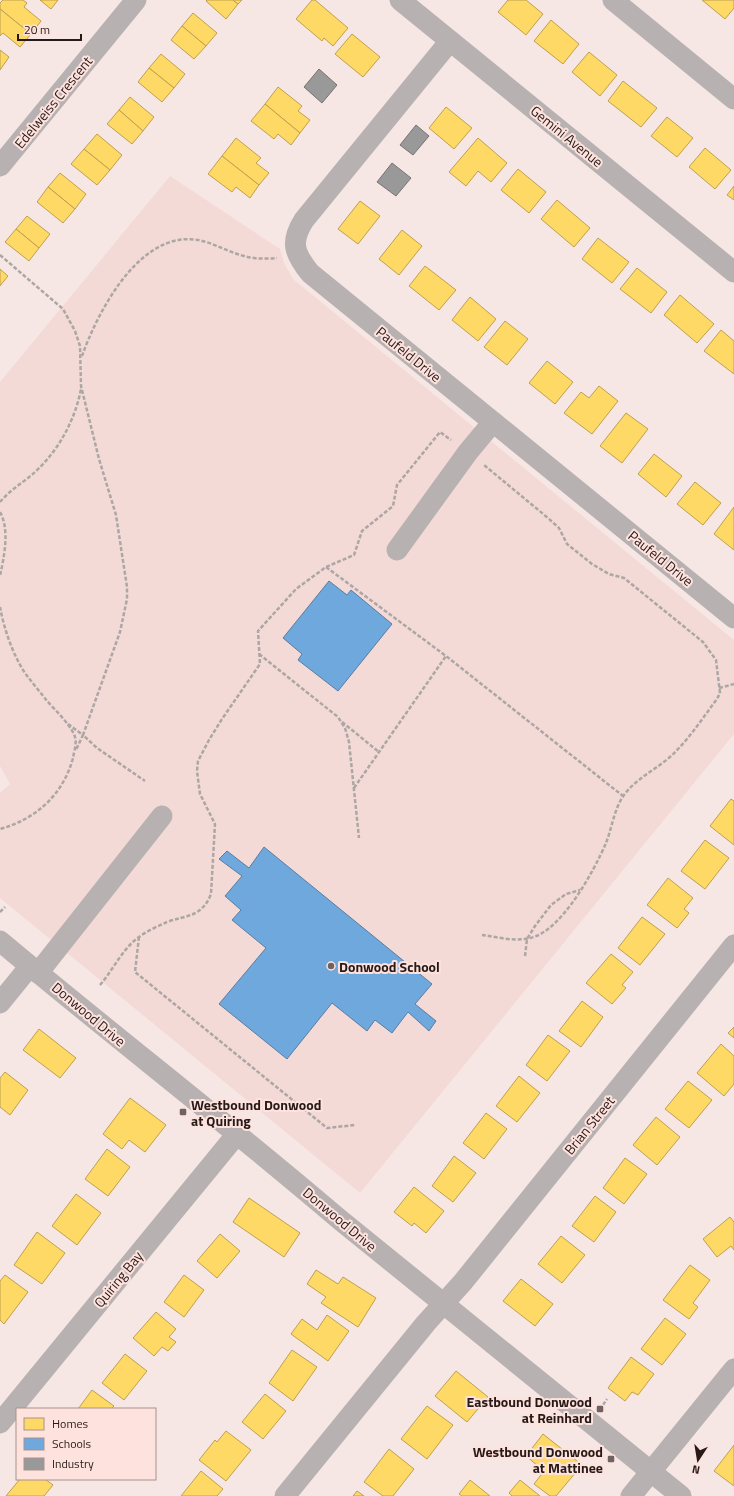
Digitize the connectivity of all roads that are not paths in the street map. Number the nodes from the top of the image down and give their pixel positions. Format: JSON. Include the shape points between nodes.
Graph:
{"nodes":[{"id":1,"x":136,"y":0,"type":"edge"},
{"id":2,"x":400,"y":0,"type":"edge"},
{"id":3,"x":613,"y":0,"type":"edge"},
{"id":4,"x":450,"y":41,"type":"junction"},
{"id":5,"x":734,"y":99,"type":"edge"},
{"id":6,"x":0,"y":166,"type":"edge"},
{"id":7,"x":734,"y":272,"type":"edge"},
{"id":8,"x":492,"y":422,"type":"junction"},
{"id":9,"x":397,"y":550,"type":"dead end"},
{"id":10,"x":734,"y":618,"type":"edge"},
{"id":11,"x":162,"y":816,"type":"dead end"},
{"id":12,"x":0,"y":941,"type":"edge"},
{"id":13,"x":734,"y":945,"type":"edge"},
{"id":14,"x":34,"y":969,"type":"junction"},
{"id":15,"x":0,"y":1004,"type":"edge"},
{"id":16,"x":237,"y":1134,"type":"junction"},
{"id":17,"x":444,"y":1304,"type":"junction"},
{"id":18,"x":734,"y":1369,"type":"edge"},
{"id":19,"x":0,"y":1423,"type":"edge"},
{"id":20,"x":651,"y":1471,"type":"junction"},
{"id":21,"x":285,"y":1496,"type":"edge"},
{"id":22,"x":631,"y":1496,"type":"edge"},
{"id":23,"x":681,"y":1496,"type":"edge"}],
"edges":[{"from":1,"to":6,"type":"street","name":"Edelweiss Crescent"},
{"from":2,"to":4,"type":"street","name":"Gemini Avenue"},
{"from":3,"to":5,"type":"street"},
{"from":4,"to":7,"type":"street","name":"Gemini Avenue"},
{"from":4,"to":8,"type":"street","name":"Paufeld Drive","via":[[304,220],[297,230],[294,248],[310,272]]},
{"from":8,"to":9,"type":"street"},
{"from":8,"to":10,"type":"street","name":"Paufeld Drive"},
{"from":11,"to":14,"type":"street"},
{"from":12,"to":14,"type":"street","name":"Donwood Drive"},
{"from":13,"to":17,"type":"street","name":"Brian Street"},
{"from":14,"to":15,"type":"street"},
{"from":14,"to":16,"type":"street","name":"Donwood Drive"},
{"from":16,"to":17,"type":"street","name":"Donwood Drive"},
{"from":16,"to":19,"type":"street","name":"Quiring Bay"},
{"from":17,"to":20,"type":"street","name":"Donwood Drive"},
{"from":17,"to":21,"type":"street"},
{"from":18,"to":20,"type":"street"},
{"from":20,"to":22,"type":"street"},
{"from":20,"to":23,"type":"street","name":"Donwood Drive"}]}
